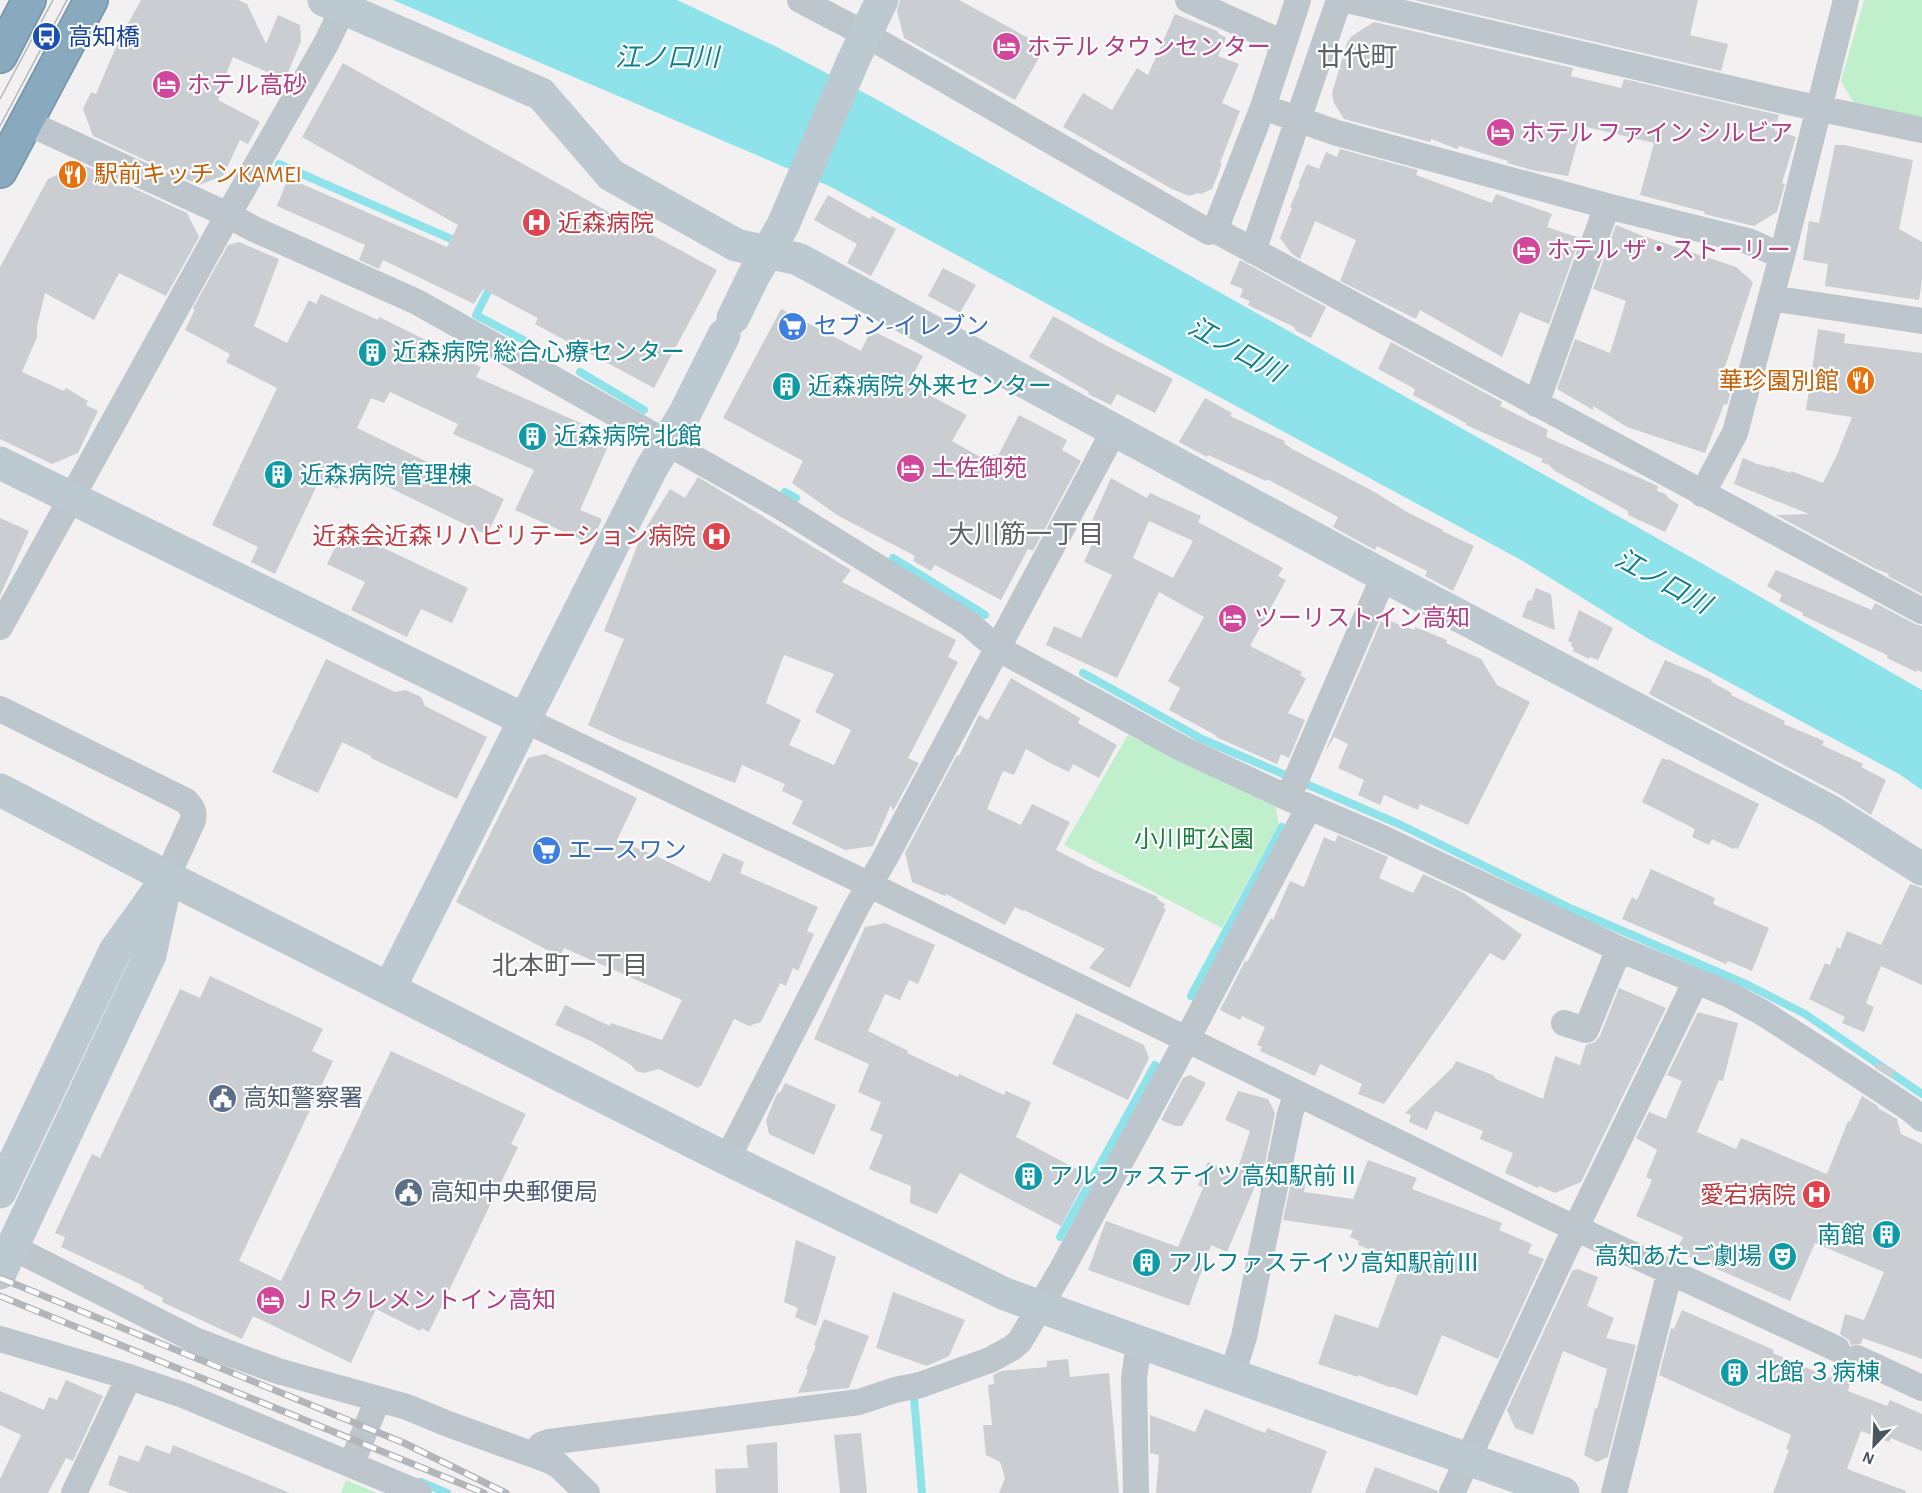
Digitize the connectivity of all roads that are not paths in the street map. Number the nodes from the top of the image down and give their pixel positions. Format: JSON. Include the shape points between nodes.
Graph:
{"nodes":[{"id":1,"x":29,"y":0,"type":"edge"},
{"id":2,"x":91,"y":0,"type":"edge"},
{"id":3,"x":800,"y":0,"type":"edge"},
{"id":4,"x":882,"y":0,"type":"edge"},
{"id":5,"x":1188,"y":0,"type":"edge"},
{"id":6,"x":1298,"y":0,"type":"edge"},
{"id":7,"x":1339,"y":0,"type":"edge"},
{"id":8,"x":1347,"y":0,"type":"edge"},
{"id":9,"x":1846,"y":0,"type":"edge"},
{"id":10,"x":333,"y":4,"type":"edge"},
{"id":11,"x":865,"y":34,"type":"junction"},
{"id":12,"x":1283,"y":43,"type":"junction"},
{"id":13,"x":0,"y":56,"type":"edge"},
{"id":14,"x":1263,"y":107,"type":"junction"},
{"id":15,"x":1819,"y":108,"type":"junction"},
{"id":16,"x":1298,"y":120,"type":"junction"},
{"id":17,"x":26,"y":122,"type":"junction"},
{"id":18,"x":1922,"y":130,"type":"edge"},
{"id":19,"x":0,"y":171,"type":"edge"},
{"id":20,"x":1607,"y":206,"type":"junction"},
{"id":21,"x":228,"y":215,"type":"junction"},
{"id":22,"x":1215,"y":230,"type":"junction"},
{"id":23,"x":1253,"y":251,"type":"junction"},
{"id":24,"x":767,"y":253,"type":"junction"},
{"id":25,"x":1782,"y":255,"type":"junction"},
{"id":26,"x":1771,"y":298,"type":"junction"},
{"id":27,"x":1922,"y":321,"type":"edge"},
{"id":28,"x":1536,"y":404,"type":"junction"},
{"id":29,"x":1115,"y":429,"type":"junction"},
{"id":30,"x":667,"y":442,"type":"junction"},
{"id":31,"x":0,"y":463,"type":"edge"},
{"id":32,"x":1702,"y":494,"type":"junction"},
{"id":33,"x":71,"y":497,"type":"junction"},
{"id":34,"x":1384,"y":576,"type":"junction"},
{"id":35,"x":1922,"y":611,"type":"edge"},
{"id":36,"x":0,"y":627,"type":"edge"},
{"id":37,"x":997,"y":648,"type":"junction"},
{"id":38,"x":0,"y":709,"type":"edge"},
{"id":39,"x":525,"y":720,"type":"junction"},
{"id":40,"x":0,"y":790,"type":"edge"},
{"id":41,"x":1297,"y":791,"type":"junction"},
{"id":42,"x":1922,"y":869,"type":"edge"},
{"id":43,"x":167,"y":877,"type":"junction"},
{"id":44,"x":870,"y":885,"type":"junction"},
{"id":45,"x":1619,"y":949,"type":"junction"},
{"id":46,"x":1695,"y":981,"type":"junction"},
{"id":47,"x":389,"y":989,"type":"junction"},
{"id":48,"x":1564,"y":1023,"type":"dead end"},
{"id":49,"x":1187,"y":1041,"type":"junction"},
{"id":50,"x":1297,"y":1094,"type":"junction"},
{"id":51,"x":1922,"y":1119,"type":"edge"},
{"id":52,"x":727,"y":1159,"type":"junction"},
{"id":53,"x":0,"y":1192,"type":"edge"},
{"id":54,"x":1576,"y":1228,"type":"junction"},
{"id":55,"x":6,"y":1260,"type":"edge"},
{"id":56,"x":1670,"y":1271,"type":"junction"},
{"id":57,"x":1040,"y":1308,"type":"junction"},
{"id":58,"x":0,"y":1339,"type":"edge"},
{"id":59,"x":1139,"y":1343,"type":"junction"},
{"id":60,"x":1232,"y":1375,"type":"junction"},
{"id":61,"x":129,"y":1377,"type":"junction"},
{"id":62,"x":1922,"y":1388,"type":"edge"},
{"id":63,"x":378,"y":1400,"type":"junction"},
{"id":64,"x":537,"y":1455,"type":"junction"},
{"id":65,"x":1469,"y":1459,"type":"junction"},
{"id":66,"x":351,"y":1465,"type":"junction"},
{"id":67,"x":74,"y":1493,"type":"edge"},
{"id":68,"x":419,"y":1493,"type":"edge"},
{"id":69,"x":587,"y":1493,"type":"edge"},
{"id":70,"x":1136,"y":1493,"type":"edge"},
{"id":71,"x":1452,"y":1493,"type":"edge"},
{"id":72,"x":1563,"y":1493,"type":"edge"},
{"id":73,"x":1614,"y":1493,"type":"edge"}],
"edges":[{"from":1,"to":13,"type":"highway"},
{"from":2,"to":17,"type":"highway"},
{"from":3,"to":11,"type":"street"},
{"from":4,"to":11,"type":"street"},
{"from":5,"to":12,"type":"street"},
{"from":6,"to":12,"type":"street"},
{"from":7,"to":16,"type":"street"},
{"from":8,"to":15,"type":"street"},
{"from":9,"to":15,"type":"street"},
{"from":10,"to":21,"type":"street","via":[[327,42]]},
{"from":10,"to":24,"type":"street","via":[[541,94],[611,175],[736,245]]},
{"from":11,"to":22,"type":"street","via":[[1196,225],[1209,232]]},
{"from":11,"to":24,"type":"street","via":[[783,225]]},
{"from":12,"to":14,"type":"street"},
{"from":14,"to":16,"type":"street"},
{"from":14,"to":22,"type":"street"},
{"from":15,"to":18,"type":"street"},
{"from":15,"to":25,"type":"street"},
{"from":16,"to":20,"type":"street"},
{"from":16,"to":23,"type":"street"},
{"from":17,"to":19,"type":"highway"},
{"from":17,"to":21,"type":"street"},
{"from":20,"to":25,"type":"street","via":[[1748,241]]},
{"from":20,"to":28,"type":"street"},
{"from":21,"to":30,"type":"street","via":[[417,302]]},
{"from":21,"to":33,"type":"street"},
{"from":22,"to":23,"type":"street"},
{"from":23,"to":28,"type":"street"},
{"from":24,"to":29,"type":"street","via":[[798,259]]},
{"from":24,"to":30,"type":"street"},
{"from":25,"to":26,"type":"street"},
{"from":26,"to":27,"type":"street"},
{"from":26,"to":32,"type":"street","via":[[1735,433]]},
{"from":28,"to":32,"type":"street"},
{"from":29,"to":34,"type":"street"},
{"from":29,"to":37,"type":"street"},
{"from":30,"to":37,"type":"street","via":[[781,507],[968,623]]},
{"from":30,"to":39,"type":"street"},
{"from":31,"to":33,"type":"street"},
{"from":32,"to":35,"type":"street"},
{"from":33,"to":36,"type":"street"},
{"from":33,"to":39,"type":"street"},
{"from":34,"to":41,"type":"street"},
{"from":34,"to":42,"type":"street","via":[[1830,811]]},
{"from":37,"to":41,"type":"street","via":[[1180,748]]},
{"from":37,"to":44,"type":"street"},
{"from":38,"to":43,"type":"street","via":[[186,801],[193,809],[193,820]]},
{"from":39,"to":44,"type":"street"},
{"from":39,"to":47,"type":"street"},
{"from":40,"to":43,"type":"street"},
{"from":41,"to":45,"type":"street","via":[[1380,837]]},
{"from":41,"to":49,"type":"street"},
{"from":43,"to":47,"type":"street"},
{"from":43,"to":53,"type":"street","via":[[115,951]]},
{"from":43,"to":55,"type":"street","via":[[150,955]]},
{"from":44,"to":49,"type":"street"},
{"from":44,"to":52,"type":"street"},
{"from":45,"to":46,"type":"street"},
{"from":45,"to":48,"type":"street","via":[[1586,1030]]},
{"from":46,"to":51,"type":"street","via":[[1762,1013]]},
{"from":46,"to":54,"type":"street"},
{"from":47,"to":52,"type":"street"},
{"from":49,"to":50,"type":"street"},
{"from":49,"to":57,"type":"street"},
{"from":50,"to":54,"type":"street"},
{"from":50,"to":60,"type":"street","via":[[1244,1337]]},
{"from":52,"to":57,"type":"street"},
{"from":54,"to":56,"type":"street"},
{"from":54,"to":65,"type":"street"},
{"from":55,"to":63,"type":"street","via":[[197,1341],[278,1371]]},
{"from":56,"to":62,"type":"street"},
{"from":56,"to":73,"type":"street"},
{"from":57,"to":59,"type":"street"},
{"from":57,"to":64,"type":"street","via":[[1012,1348],[920,1385],[859,1402],[549,1442],[541,1445]]},
{"from":58,"to":61,"type":"street"},
{"from":59,"to":60,"type":"street"},
{"from":59,"to":70,"type":"street","via":[[1134,1378]]},
{"from":60,"to":65,"type":"street"},
{"from":61,"to":66,"type":"street","via":[[183,1395]]},
{"from":61,"to":67,"type":"street"},
{"from":63,"to":64,"type":"street"},
{"from":63,"to":66,"type":"street"},
{"from":64,"to":69,"type":"street","via":[[558,1465]]},
{"from":65,"to":71,"type":"street"},
{"from":65,"to":72,"type":"street"},
{"from":66,"to":68,"type":"street"}]}
